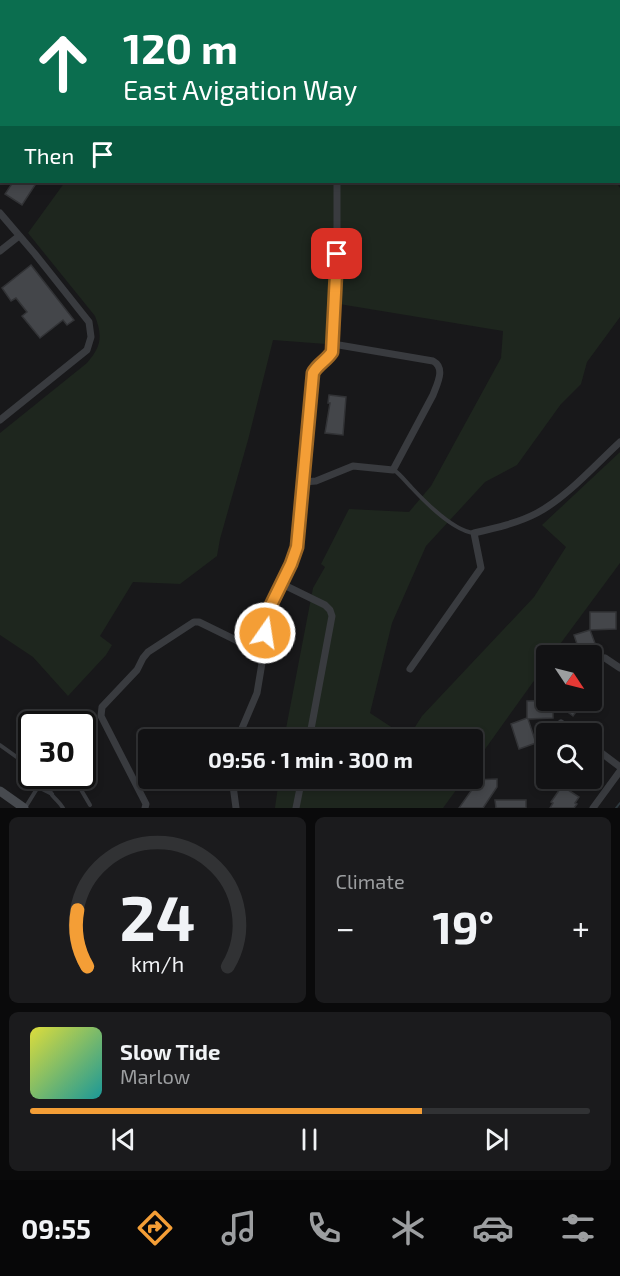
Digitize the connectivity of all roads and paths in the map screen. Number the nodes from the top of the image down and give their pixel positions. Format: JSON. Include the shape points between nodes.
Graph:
{"nodes":[{"id":1,"x":337,"y":183,"type":"edge"},
{"id":2,"x":0,"y":213,"type":"edge"},
{"id":3,"x":19,"y":236,"type":"junction"},
{"id":4,"x":0,"y":251,"type":"edge"},
{"id":5,"x":335,"y":304,"type":"joint"},
{"id":6,"x":333,"y":344,"type":"junction"},
{"id":7,"x":0,"y":420,"type":"edge"},
{"id":8,"x":620,"y":442,"type":"edge"},
{"id":9,"x":393,"y":470,"type":"junction"},
{"id":10,"x":304,"y":482,"type":"junction"},
{"id":11,"x":474,"y":533,"type":"junction"},
{"id":12,"x":282,"y":584,"type":"junction"},
{"id":13,"x":263,"y":648,"type":"junction"},
{"id":14,"x":604,"y":658,"type":"dead end"},
{"id":15,"x":620,"y":668,"type":"edge"},
{"id":16,"x":410,"y":669,"type":"dead end"},
{"id":17,"x":242,"y":729,"type":"edge"},
{"id":18,"x":311,"y":729,"type":"edge"},
{"id":19,"x":0,"y":745,"type":"edge"},
{"id":20,"x":602,"y":755,"type":"edge"},
{"id":21,"x":18,"y":758,"type":"edge"},
{"id":22,"x":620,"y":769,"type":"edge"},
{"id":23,"x":37,"y":789,"type":"edge"},
{"id":24,"x":42,"y":789,"type":"edge"},
{"id":25,"x":51,"y":789,"type":"edge"},
{"id":26,"x":81,"y":789,"type":"edge"},
{"id":27,"x":233,"y":789,"type":"edge"},
{"id":28,"x":300,"y":789,"type":"edge"},
{"id":29,"x":0,"y":791,"type":"edge"},
{"id":30,"x":52,"y":794,"type":"junction"},
{"id":31,"x":90,"y":805,"type":"dead end"},
{"id":32,"x":24,"y":808,"type":"edge"},
{"id":33,"x":63,"y":808,"type":"edge"},
{"id":34,"x":145,"y":808,"type":"edge"},
{"id":35,"x":236,"y":808,"type":"edge"},
{"id":36,"x":296,"y":808,"type":"edge"},
{"id":37,"x":593,"y":808,"type":"edge"}],
"edges":[{"from":1,"to":5,"type":"street"},
{"from":2,"to":3,"type":"street"},
{"from":3,"to":4,"type":"street"},
{"from":3,"to":7,"type":"street","via":[[89,322],[91,337],[87,350]]},
{"from":5,"to":6,"type":"lane"},
{"from":6,"to":9,"type":"street","via":[[438,364],[433,395]]},
{"from":6,"to":10,"type":"street","via":[[332,352],[313,373]]},
{"from":8,"to":11,"type":"street","via":[[538,512]]},
{"from":9,"to":10,"type":"street","via":[[353,466]]},
{"from":9,"to":11,"type":"lane","via":[[452,524]]},
{"from":10,"to":12,"type":"street","via":[[295,556]]},
{"from":11,"to":16,"type":"street","via":[[481,568]]},
{"from":12,"to":13,"type":"street","via":[[266,618]]},
{"from":12,"to":18,"type":"street","via":[[325,605],[332,616]]},
{"from":13,"to":17,"type":"street","via":[[257,693]]},
{"from":13,"to":34,"type":"street","via":[[246,645],[194,622],[148,652],[137,670],[102,707],[101,716]]},
{"from":14,"to":15,"type":"street"},
{"from":19,"to":21,"type":"lane"},
{"from":20,"to":22,"type":"street"},
{"from":22,"to":37,"type":"street"},
{"from":23,"to":32,"type":"lane"},
{"from":24,"to":30,"type":"lane"},
{"from":25,"to":30,"type":"lane"},
{"from":26,"to":31,"type":"lane"},
{"from":27,"to":35,"type":"street"},
{"from":28,"to":36,"type":"street"},
{"from":29,"to":32,"type":"main road"},
{"from":30,"to":33,"type":"lane"}]}
